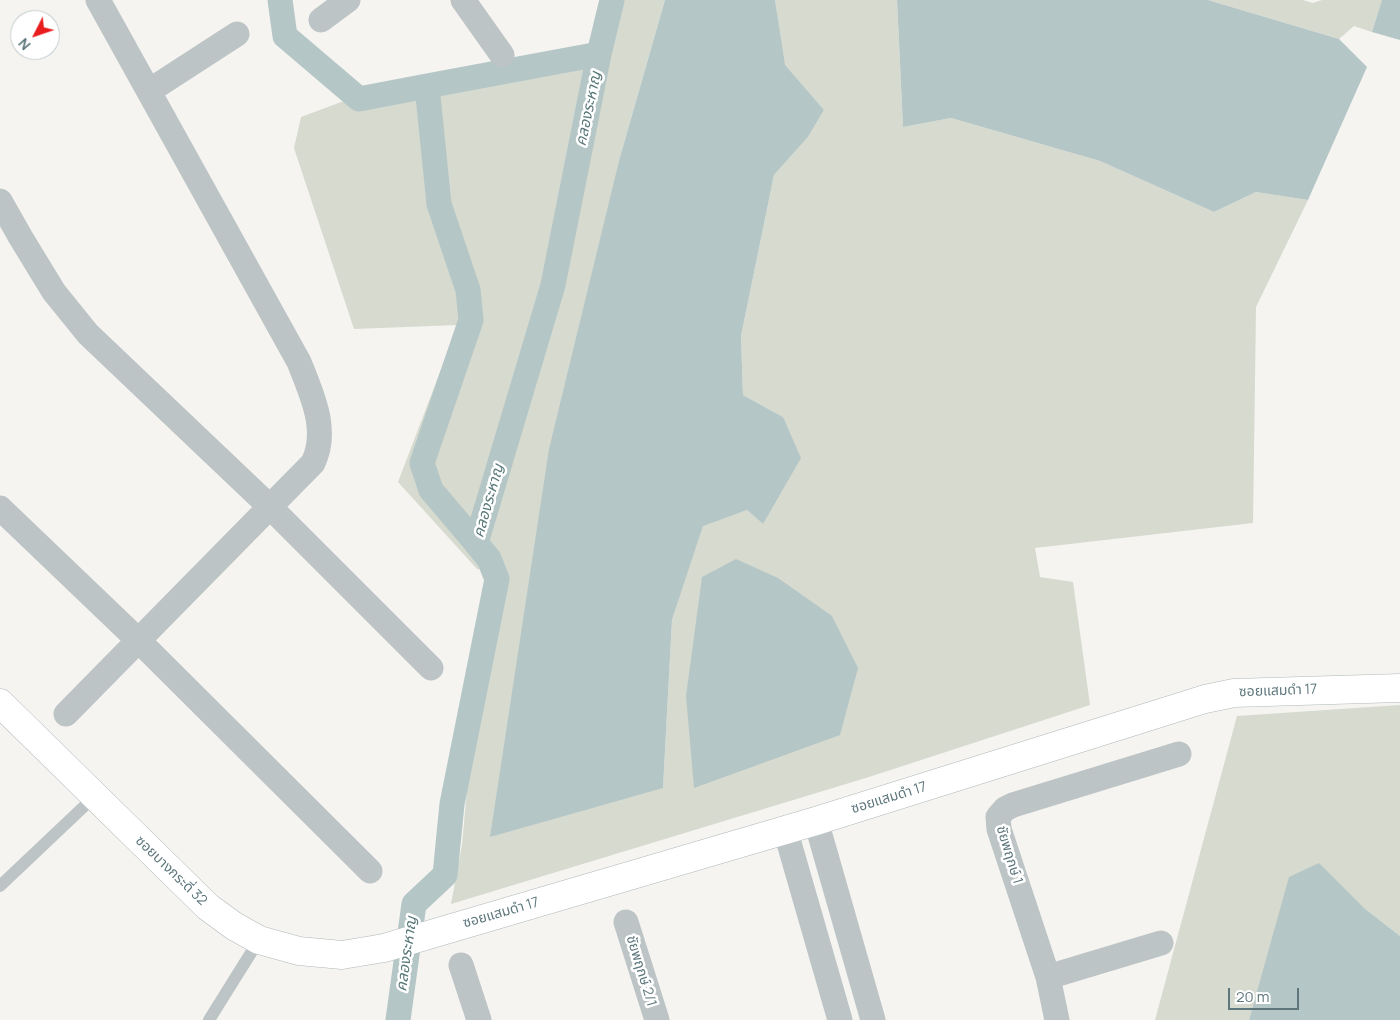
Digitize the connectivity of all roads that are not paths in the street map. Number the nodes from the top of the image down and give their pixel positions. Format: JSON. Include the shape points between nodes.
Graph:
{"nodes":[{"id":1,"x":98,"y":0,"type":"edge"},
{"id":2,"x":348,"y":0,"type":"edge"},
{"id":3,"x":463,"y":0,"type":"edge"},
{"id":4,"x":321,"y":20,"type":"dead end"},
{"id":5,"x":238,"y":34,"type":"dead end"},
{"id":6,"x":502,"y":55,"type":"dead end"},
{"id":7,"x":148,"y":91,"type":"junction"},
{"id":8,"x":0,"y":201,"type":"edge"},
{"id":9,"x":269,"y":506,"type":"junction"},
{"id":10,"x":0,"y":508,"type":"edge"},
{"id":11,"x":139,"y":641,"type":"junction"},
{"id":12,"x":431,"y":668,"type":"dead end"},
{"id":13,"x":1400,"y":688,"type":"edge"},
{"id":14,"x":1,"y":707,"type":"edge"},
{"id":15,"x":66,"y":714,"type":"dead end"},
{"id":16,"x":1178,"y":754,"type":"dead end"},
{"id":17,"x":94,"y":796,"type":"junction"},
{"id":18,"x":816,"y":821,"type":"junction"},
{"id":19,"x":785,"y":830,"type":"junction"},
{"id":20,"x":370,"y":872,"type":"dead end"},
{"id":21,"x":0,"y":886,"type":"edge"},
{"id":22,"x":626,"y":922,"type":"dead end"},
{"id":23,"x":259,"y":940,"type":"junction"},
{"id":24,"x":1160,"y":942,"type":"dead end"},
{"id":25,"x":384,"y":948,"type":"joint"},
{"id":26,"x":460,"y":965,"type":"dead end"},
{"id":27,"x":1048,"y":977,"type":"junction"},
{"id":28,"x":871,"y":1012,"type":"edge"},
{"id":29,"x":839,"y":1016,"type":"edge"},
{"id":30,"x":209,"y":1020,"type":"edge"},
{"id":31,"x":478,"y":1020,"type":"edge"},
{"id":32,"x":657,"y":1020,"type":"edge"},
{"id":33,"x":1057,"y":1020,"type":"edge"}],
"edges":[{"from":1,"to":7,"type":"street"},
{"from":2,"to":4,"type":"street"},
{"from":3,"to":6,"type":"street"},
{"from":5,"to":7,"type":"street"},
{"from":7,"to":9,"type":"street","via":[[300,362],[313,399],[320,433],[318,451],[312,463]]},
{"from":8,"to":9,"type":"street","via":[[54,292],[88,334]]},
{"from":9,"to":11,"type":"street"},
{"from":9,"to":12,"type":"street"},
{"from":10,"to":11,"type":"street"},
{"from":11,"to":15,"type":"street"},
{"from":11,"to":20,"type":"street"},
{"from":13,"to":18,"type":"street","name":"ซอยแสมดำ 17","via":[[1234,693],[1205,699]]},
{"from":14,"to":17,"type":"street","name":"ซอยบางกระดี่ 32"},
{"from":16,"to":27,"type":"street","name":"ชัยพฤกษ์ 1","via":[[1014,804],[998,817],[999,829]]},
{"from":17,"to":21,"type":"lane"},
{"from":17,"to":23,"type":"street","name":"ซอยบางกระดี่ 32","via":[[208,907]]},
{"from":18,"to":19,"type":"street","name":"ซอยแสมดำ 17"},
{"from":18,"to":28,"type":"street"},
{"from":19,"to":25,"type":"street","name":"ซอยแสมดำ 17"},
{"from":19,"to":29,"type":"street"},
{"from":22,"to":32,"type":"street","name":"ชัยพฤกษ์ 2/1"},
{"from":23,"to":25,"type":"street","name":"ซอยบางกระดี่ 32","via":[[299,951],[342,955]]},
{"from":23,"to":30,"type":"lane"},
{"from":24,"to":27,"type":"street"},
{"from":26,"to":31,"type":"street"},
{"from":27,"to":33,"type":"street","name":"ชัยพฤกษ์ 1"},
{"from":28,"to":29,"type":"street"}]}
